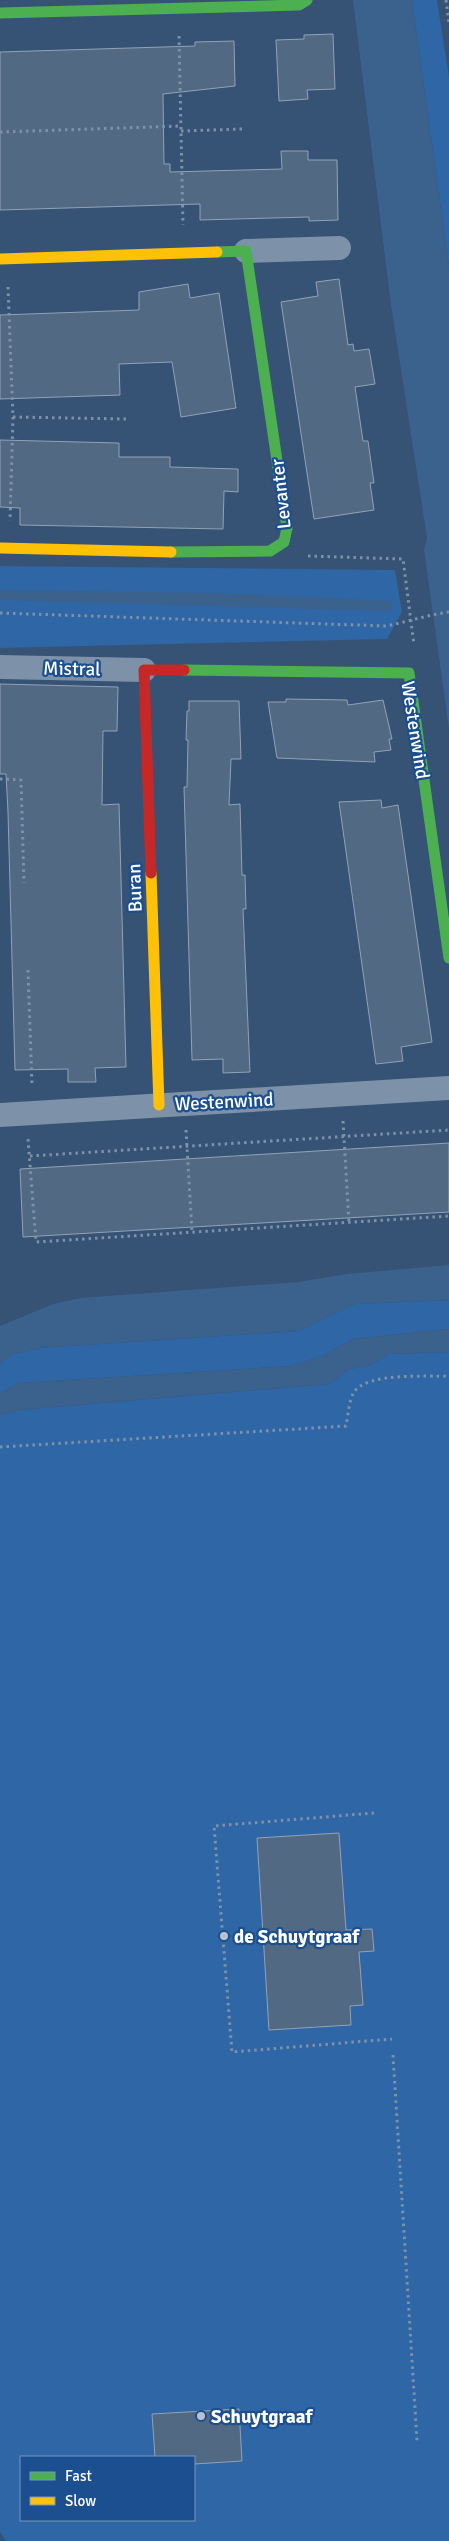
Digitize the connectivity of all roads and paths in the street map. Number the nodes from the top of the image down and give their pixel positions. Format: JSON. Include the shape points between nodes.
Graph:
{"nodes":[{"id":1,"x":307,"y":0,"type":"edge"},
{"id":2,"x":446,"y":0,"type":"edge"},
{"id":3,"x":178,"y":8,"type":"junction"},
{"id":4,"x":0,"y":13,"type":"edge"},
{"id":5,"x":449,"y":23,"type":"edge"},
{"id":6,"x":180,"y":126,"type":"junction"},
{"id":7,"x":242,"y":130,"type":"dead end"},
{"id":8,"x":181,"y":131,"type":"junction"},
{"id":9,"x":0,"y":132,"type":"edge"},
{"id":10,"x":339,"y":248,"type":"dead end"},
{"id":11,"x":246,"y":251,"type":"junction"},
{"id":12,"x":184,"y":253,"type":"junction"},
{"id":13,"x":3,"y":259,"type":"edge"},
{"id":14,"x":13,"y":418,"type":"junction"},
{"id":15,"x":126,"y":419,"type":"dead end"},
{"id":16,"x":284,"y":542,"type":"junction"},
{"id":17,"x":4,"y":548,"type":"edge"},
{"id":18,"x":449,"y":612,"type":"edge"},
{"id":19,"x":0,"y":613,"type":"edge"},
{"id":20,"x":411,"y":621,"type":"junction"},
{"id":21,"x":0,"y":667,"type":"edge"},
{"id":22,"x":144,"y":670,"type":"junction"},
{"id":23,"x":409,"y":673,"type":"junction"},
{"id":24,"x":0,"y":779,"type":"edge"},
{"id":25,"x":24,"y":883,"type":"dead end"},
{"id":26,"x":449,"y":958,"type":"edge"},
{"id":27,"x":28,"y":970,"type":"dead end"},
{"id":28,"x":449,"y":1088,"type":"edge"},
{"id":29,"x":342,"y":1094,"type":"junction"},
{"id":30,"x":185,"y":1103,"type":"junction"},
{"id":31,"x":159,"y":1105,"type":"junction"},
{"id":32,"x":29,"y":1113,"type":"junction"},
{"id":33,"x":0,"y":1114,"type":"edge"},
{"id":34,"x":449,"y":1130,"type":"edge"},
{"id":35,"x":344,"y":1137,"type":"junction"},
{"id":36,"x":187,"y":1146,"type":"junction"},
{"id":37,"x":30,"y":1156,"type":"junction"},
{"id":38,"x":449,"y":1216,"type":"edge"},
{"id":39,"x":349,"y":1222,"type":"junction"},
{"id":40,"x":192,"y":1232,"type":"junction"},
{"id":41,"x":449,"y":1376,"type":"edge"},
{"id":42,"x":0,"y":1447,"type":"edge"},
{"id":43,"x":374,"y":1813,"type":"dead end"},
{"id":44,"x":392,"y":2039,"type":"dead end"},
{"id":45,"x":393,"y":2055,"type":"dead end"},
{"id":46,"x":417,"y":2441,"type":"dead end"}],
"edges":[{"from":1,"to":3,"type":"street","via":[[299,4]]},
{"from":2,"to":5,"type":"path"},
{"from":3,"to":4,"type":"street"},
{"from":3,"to":6,"type":"path"},
{"from":6,"to":8,"type":"path"},
{"from":6,"to":9,"type":"path"},
{"from":7,"to":8,"type":"path"},
{"from":8,"to":12,"type":"path"},
{"from":10,"to":11,"type":"street"},
{"from":11,"to":12,"type":"street"},
{"from":11,"to":16,"type":"street","name":"Levanter","via":[[287,528]]},
{"from":12,"to":13,"type":"street"},
{"from":13,"to":14,"type":"path"},
{"from":14,"to":15,"type":"path"},
{"from":14,"to":17,"type":"path"},
{"from":16,"to":17,"type":"street","name":"Levanter","via":[[270,551],[135,553]]},
{"from":16,"to":20,"type":"path","via":[[301,555],[403,560]]},
{"from":18,"to":20,"type":"path","via":[[421,616]]},
{"from":19,"to":20,"type":"path","via":[[386,626]]},
{"from":20,"to":23,"type":"path","via":[[417,660]]},
{"from":21,"to":22,"type":"street","name":"Mistral"},
{"from":22,"to":23,"type":"street","name":"Westenwind"},
{"from":22,"to":31,"type":"street","name":"Buran"},
{"from":23,"to":26,"type":"street","name":"Westenwind"},
{"from":24,"to":25,"type":"path","via":[[22,780]]},
{"from":27,"to":32,"type":"path"},
{"from":28,"to":29,"type":"street","name":"Westenwind"},
{"from":29,"to":30,"type":"street","name":"Westenwind"},
{"from":29,"to":35,"type":"path"},
{"from":30,"to":31,"type":"street","name":"Westenwind"},
{"from":30,"to":36,"type":"path"},
{"from":31,"to":32,"type":"street","name":"Westenwind"},
{"from":32,"to":33,"type":"street","name":"Westenwind"},
{"from":32,"to":37,"type":"path"},
{"from":34,"to":35,"type":"path"},
{"from":35,"to":36,"type":"path"},
{"from":35,"to":39,"type":"path"},
{"from":36,"to":37,"type":"path"},
{"from":36,"to":40,"type":"path"},
{"from":37,"to":40,"type":"path","via":[[36,1242]]},
{"from":38,"to":39,"type":"path"},
{"from":39,"to":40,"type":"path"},
{"from":41,"to":42,"type":"path","via":[[376,1379],[361,1386],[353,1392],[346,1426]]},
{"from":43,"to":44,"type":"path","via":[[214,1826],[232,2052]]},
{"from":45,"to":46,"type":"path"}]}
